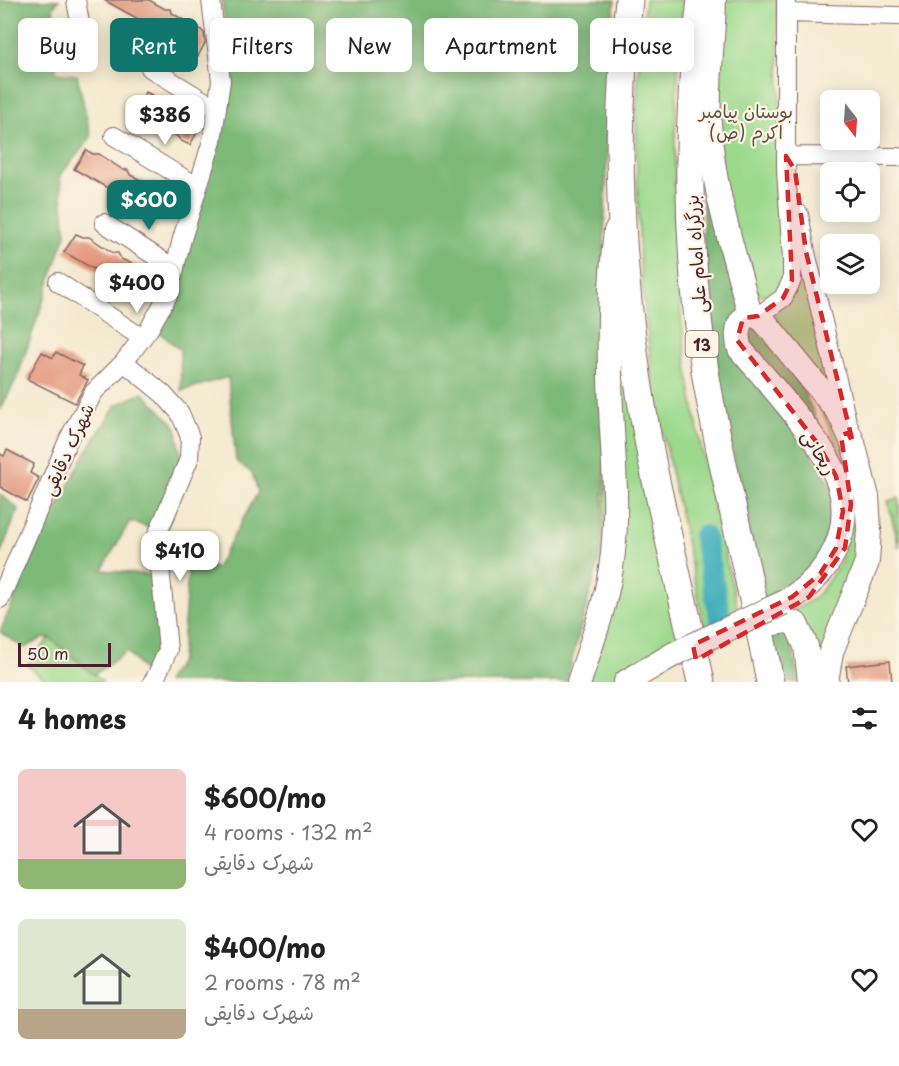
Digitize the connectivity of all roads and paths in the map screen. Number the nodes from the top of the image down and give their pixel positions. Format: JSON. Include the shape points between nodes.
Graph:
{"nodes":[{"id":1,"x":76,"y":0,"type":"edge"},
{"id":2,"x":629,"y":0,"type":"edge"},
{"id":3,"x":701,"y":0,"type":"edge"},
{"id":4,"x":714,"y":0,"type":"edge"},
{"id":5,"x":207,"y":3,"type":"edge"},
{"id":6,"x":786,"y":6,"type":"edge"},
{"id":7,"x":899,"y":16,"type":"edge"},
{"id":8,"x":79,"y":18,"type":"edge"},
{"id":9,"x":156,"y":72,"type":"edge"},
{"id":10,"x":217,"y":110,"type":"junction"},
{"id":11,"x":114,"y":136,"type":"dead end"},
{"id":12,"x":786,"y":156,"type":"junction"},
{"id":13,"x":899,"y":157,"type":"edge"},
{"id":14,"x":198,"y":187,"type":"junction"},
{"id":15,"x":620,"y":199,"type":"junction"},
{"id":16,"x":104,"y":223,"type":"dead end"},
{"id":17,"x":175,"y":269,"type":"junction"},
{"id":18,"x":58,"y":282,"type":"dead end"},
{"id":19,"x":754,"y":315,"type":"junction"},
{"id":20,"x":142,"y":338,"type":"junction"},
{"id":21,"x":796,"y":362,"type":"junction"},
{"id":22,"x":124,"y":363,"type":"junction"},
{"id":23,"x":853,"y":443,"type":"junction"},
{"id":24,"x":0,"y":599,"type":"edge"},
{"id":25,"x":766,"y":624,"type":"junction"},
{"id":26,"x":684,"y":669,"type":"edge"},
{"id":27,"x":152,"y":682,"type":"edge"},
{"id":28,"x":579,"y":682,"type":"edge"},
{"id":29,"x":626,"y":682,"type":"edge"},
{"id":30,"x":656,"y":682,"type":"edge"},
{"id":31,"x":770,"y":682,"type":"edge"},
{"id":32,"x":810,"y":682,"type":"edge"},
{"id":33,"x":826,"y":682,"type":"edge"}],
"edges":[{"from":1,"to":8,"type":"street"},
{"from":2,"to":15,"type":"highway"},
{"from":3,"to":31,"type":"highway","name":"بزرگراه امام علی","number":"13","via":[[689,127],[690,225],[698,308],[705,370]]},
{"from":4,"to":19,"type":"main road","via":[[709,88],[712,155],[719,195]]},
{"from":5,"to":10,"type":"street","name":"شهرک دقایقی","via":[[221,81]]},
{"from":6,"to":7,"type":"street"},
{"from":6,"to":12,"type":"street","name":"ریحانی"},
{"from":9,"to":10,"type":"street"},
{"from":10,"to":14,"type":"street","name":"شهرک دقایقی"},
{"from":11,"to":14,"type":"street"},
{"from":12,"to":13,"type":"street"},
{"from":12,"to":19,"type":"street","name":"ریحانی","via":[[792,280],[783,298]]},
{"from":12,"to":23,"type":"street","name":"ریحانی","via":[[795,170],[806,252]]},
{"from":14,"to":17,"type":"street","name":"شهرک دقایقی"},
{"from":15,"to":26,"type":"highway","via":[[634,353]]},
{"from":15,"to":28,"type":"main road","via":[[611,266],[615,502],[611,568]]},
{"from":16,"to":17,"type":"street"},
{"from":17,"to":20,"type":"street","name":"شهرک دقایقی","via":[[168,295]]},
{"from":18,"to":20,"type":"street"},
{"from":19,"to":21,"type":"main road","name":"ریحانی"},
{"from":19,"to":26,"type":"main road","name":"ریحانی","bridge":true,"via":[[743,318],[739,325],[740,349],[819,444],[842,494],[842,529],[831,560],[808,585]]},
{"from":20,"to":22,"type":"street","name":"شهرک دقایقی"},
{"from":21,"to":23,"type":"main road","name":"ریحانی","via":[[840,414]]},
{"from":21,"to":25,"type":"main road","via":[[845,474],[850,524],[845,548],[831,573],[809,597]]},
{"from":22,"to":24,"type":"street","name":"شهرک دقایقی","via":[[94,392],[69,438]]},
{"from":22,"to":27,"type":"street","via":[[180,413],[190,437],[189,459],[157,535],[168,650]]},
{"from":23,"to":33,"type":"main road","name":"ریحانی","via":[[867,497],[869,544],[864,572],[831,652]]},
{"from":25,"to":26,"type":"main road"},
{"from":25,"to":32,"type":"main road","via":[[796,624],[806,646]]},
{"from":26,"to":29,"type":"main road"},
{"from":26,"to":30,"type":"main road"}]}
